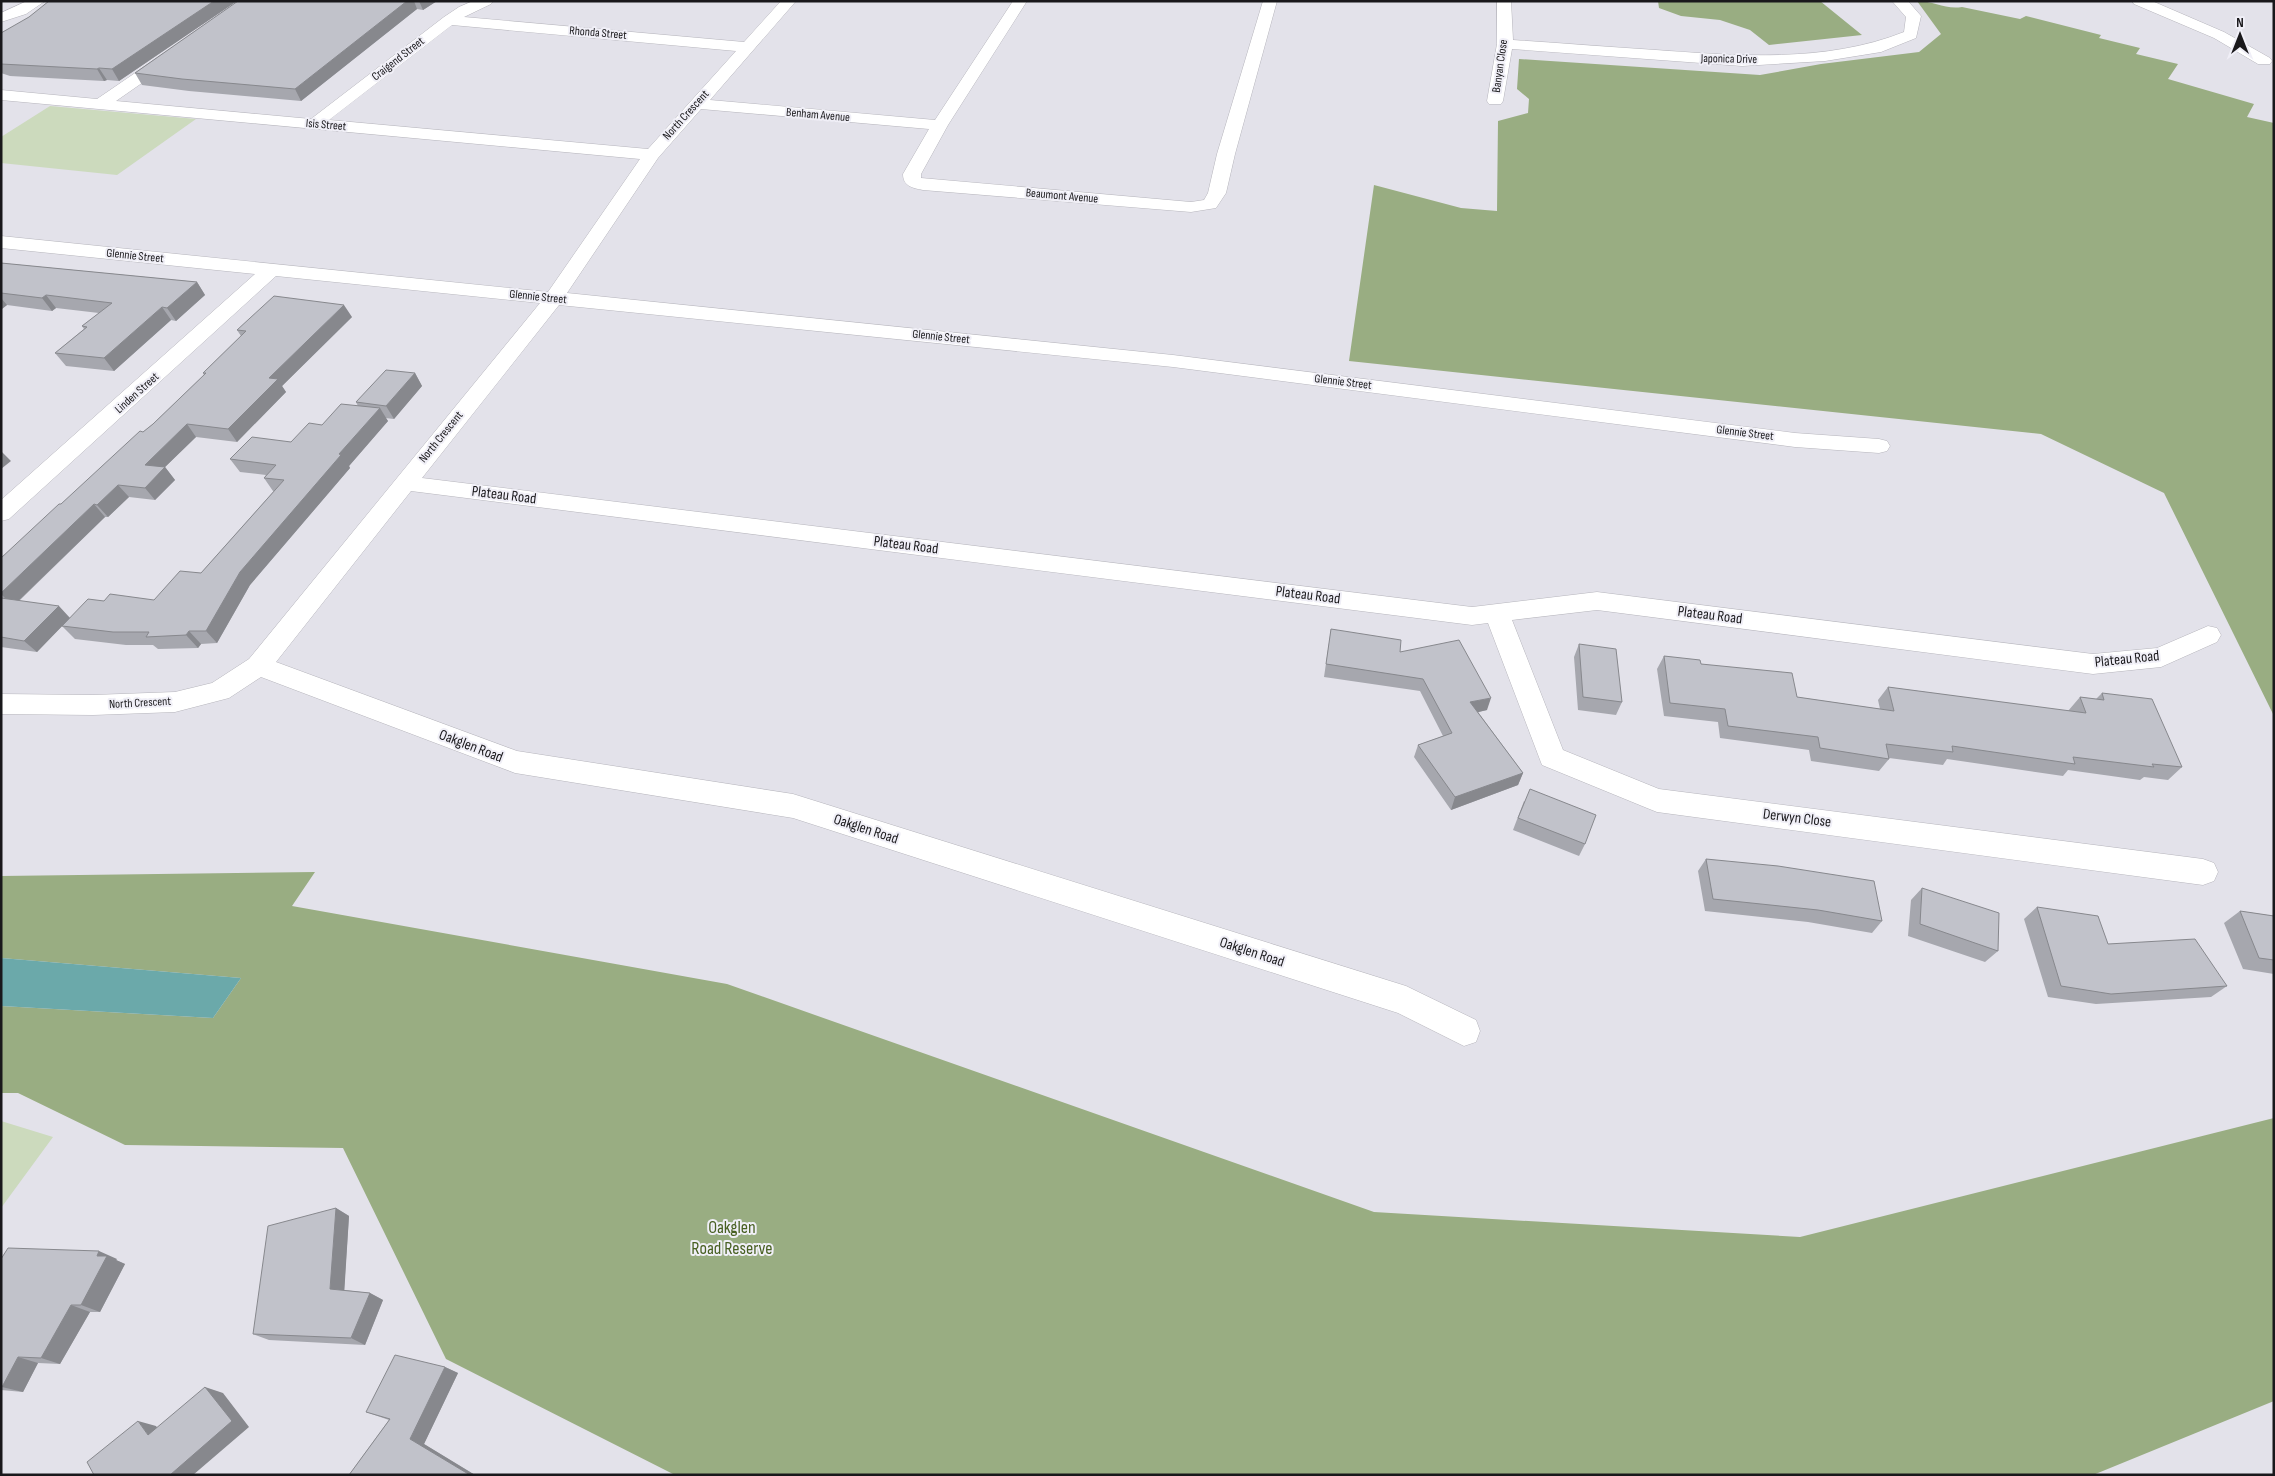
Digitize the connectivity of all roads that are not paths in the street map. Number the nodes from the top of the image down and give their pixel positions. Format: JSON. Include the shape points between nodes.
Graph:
{"nodes":[{"id":1,"x":38,"y":1,"type":"edge"},
{"id":2,"x":486,"y":1,"type":"edge"},
{"id":3,"x":790,"y":1,"type":"edge"},
{"id":4,"x":1020,"y":1,"type":"edge"},
{"id":5,"x":1270,"y":1,"type":"edge"},
{"id":6,"x":1504,"y":1,"type":"edge"},
{"id":7,"x":1899,"y":1,"type":"edge"},
{"id":8,"x":2139,"y":1,"type":"edge"},
{"id":9,"x":1,"y":18,"type":"edge"},
{"id":10,"x":449,"y":20,"type":"junction"},
{"id":11,"x":1505,"y":44,"type":"junction"},
{"id":12,"x":747,"y":47,"type":"junction"},
{"id":13,"x":180,"y":50,"type":"edge"},
{"id":14,"x":2264,"y":61,"type":"dead end"},
{"id":15,"x":1,"y":95,"type":"edge"},
{"id":16,"x":1495,"y":101,"type":"dead end"},
{"id":17,"x":100,"y":104,"type":"junction"},
{"id":18,"x":696,"y":104,"type":"junction"},
{"id":19,"x":314,"y":124,"type":"junction"},
{"id":20,"x":940,"y":125,"type":"junction"},
{"id":21,"x":652,"y":155,"type":"junction"},
{"id":22,"x":1,"y":242,"type":"edge"},
{"id":23,"x":270,"y":270,"type":"junction"},
{"id":24,"x":553,"y":299,"type":"junction"},
{"id":25,"x":1879,"y":446,"type":"dead end"},
{"id":26,"x":404,"y":482,"type":"junction"},
{"id":27,"x":1,"y":513,"type":"edge"},
{"id":28,"x":1496,"y":612,"type":"junction"},
{"id":29,"x":2208,"y":636,"type":"dead end"},
{"id":30,"x":258,"y":666,"type":"junction"},
{"id":31,"x":1,"y":704,"type":"edge"},
{"id":32,"x":2203,"y":872,"type":"dead end"},
{"id":33,"x":1464,"y":1031,"type":"dead end"}],
"edges":[{"from":1,"to":9,"type":"street"},
{"from":2,"to":10,"type":"street","name":"Craigend Street"},
{"from":3,"to":12,"type":"street","name":"North Crescent"},
{"from":4,"to":20,"type":"street","name":"Beaumont Avenue"},
{"from":5,"to":20,"type":"street","name":"Beaumont Avenue","via":[[1217,193],[1210,204],[1190,207],[922,185],[912,181],[912,174]]},
{"from":6,"to":11,"type":"street","name":"Banyan Close"},
{"from":7,"to":11,"type":"street","name":"Japonica Drive","via":[[1914,16],[1911,34],[1881,47],[1825,56],[1742,61]]},
{"from":8,"to":14,"type":"street","via":[[2219,35]]},
{"from":10,"to":12,"type":"street","name":"Rhonda Street"},
{"from":10,"to":19,"type":"street","name":"Craigend Street"},
{"from":11,"to":16,"type":"street","name":"Banyan Close"},
{"from":12,"to":18,"type":"street","name":"North Crescent"},
{"from":13,"to":17,"type":"street"},
{"from":15,"to":17,"type":"street","name":"Isis Street"},
{"from":17,"to":19,"type":"street","name":"Isis Street"},
{"from":18,"to":20,"type":"street","name":"Benham Avenue"},
{"from":18,"to":21,"type":"street","name":"North Crescent"},
{"from":19,"to":21,"type":"street","name":"Isis Street"},
{"from":21,"to":24,"type":"street","name":"North Crescent"},
{"from":22,"to":23,"type":"street","name":"Glennie Street"},
{"from":23,"to":24,"type":"street","name":"Glennie Street"},
{"from":23,"to":27,"type":"street","name":"Linden Street"},
{"from":24,"to":25,"type":"street","name":"Glennie Street","via":[[1173,361],[1795,440]]},
{"from":24,"to":26,"type":"street","name":"North Crescent"},
{"from":26,"to":28,"type":"street","name":"Plateau Road","via":[[1472,616]]},
{"from":26,"to":30,"type":"street","name":"North Crescent"},
{"from":28,"to":29,"type":"street","name":"Plateau Road","via":[[1597,601],[2093,664],[2161,657]]},
{"from":28,"to":32,"type":"street","name":"Derwyn Close","via":[[1552,757],[1657,800]]},
{"from":30,"to":31,"type":"street","name":"North Crescent","via":[[220,691],[175,702]]},
{"from":30,"to":33,"type":"street","name":"Oakglen Road","via":[[515,762],[793,806],[1406,1001]]}]}
